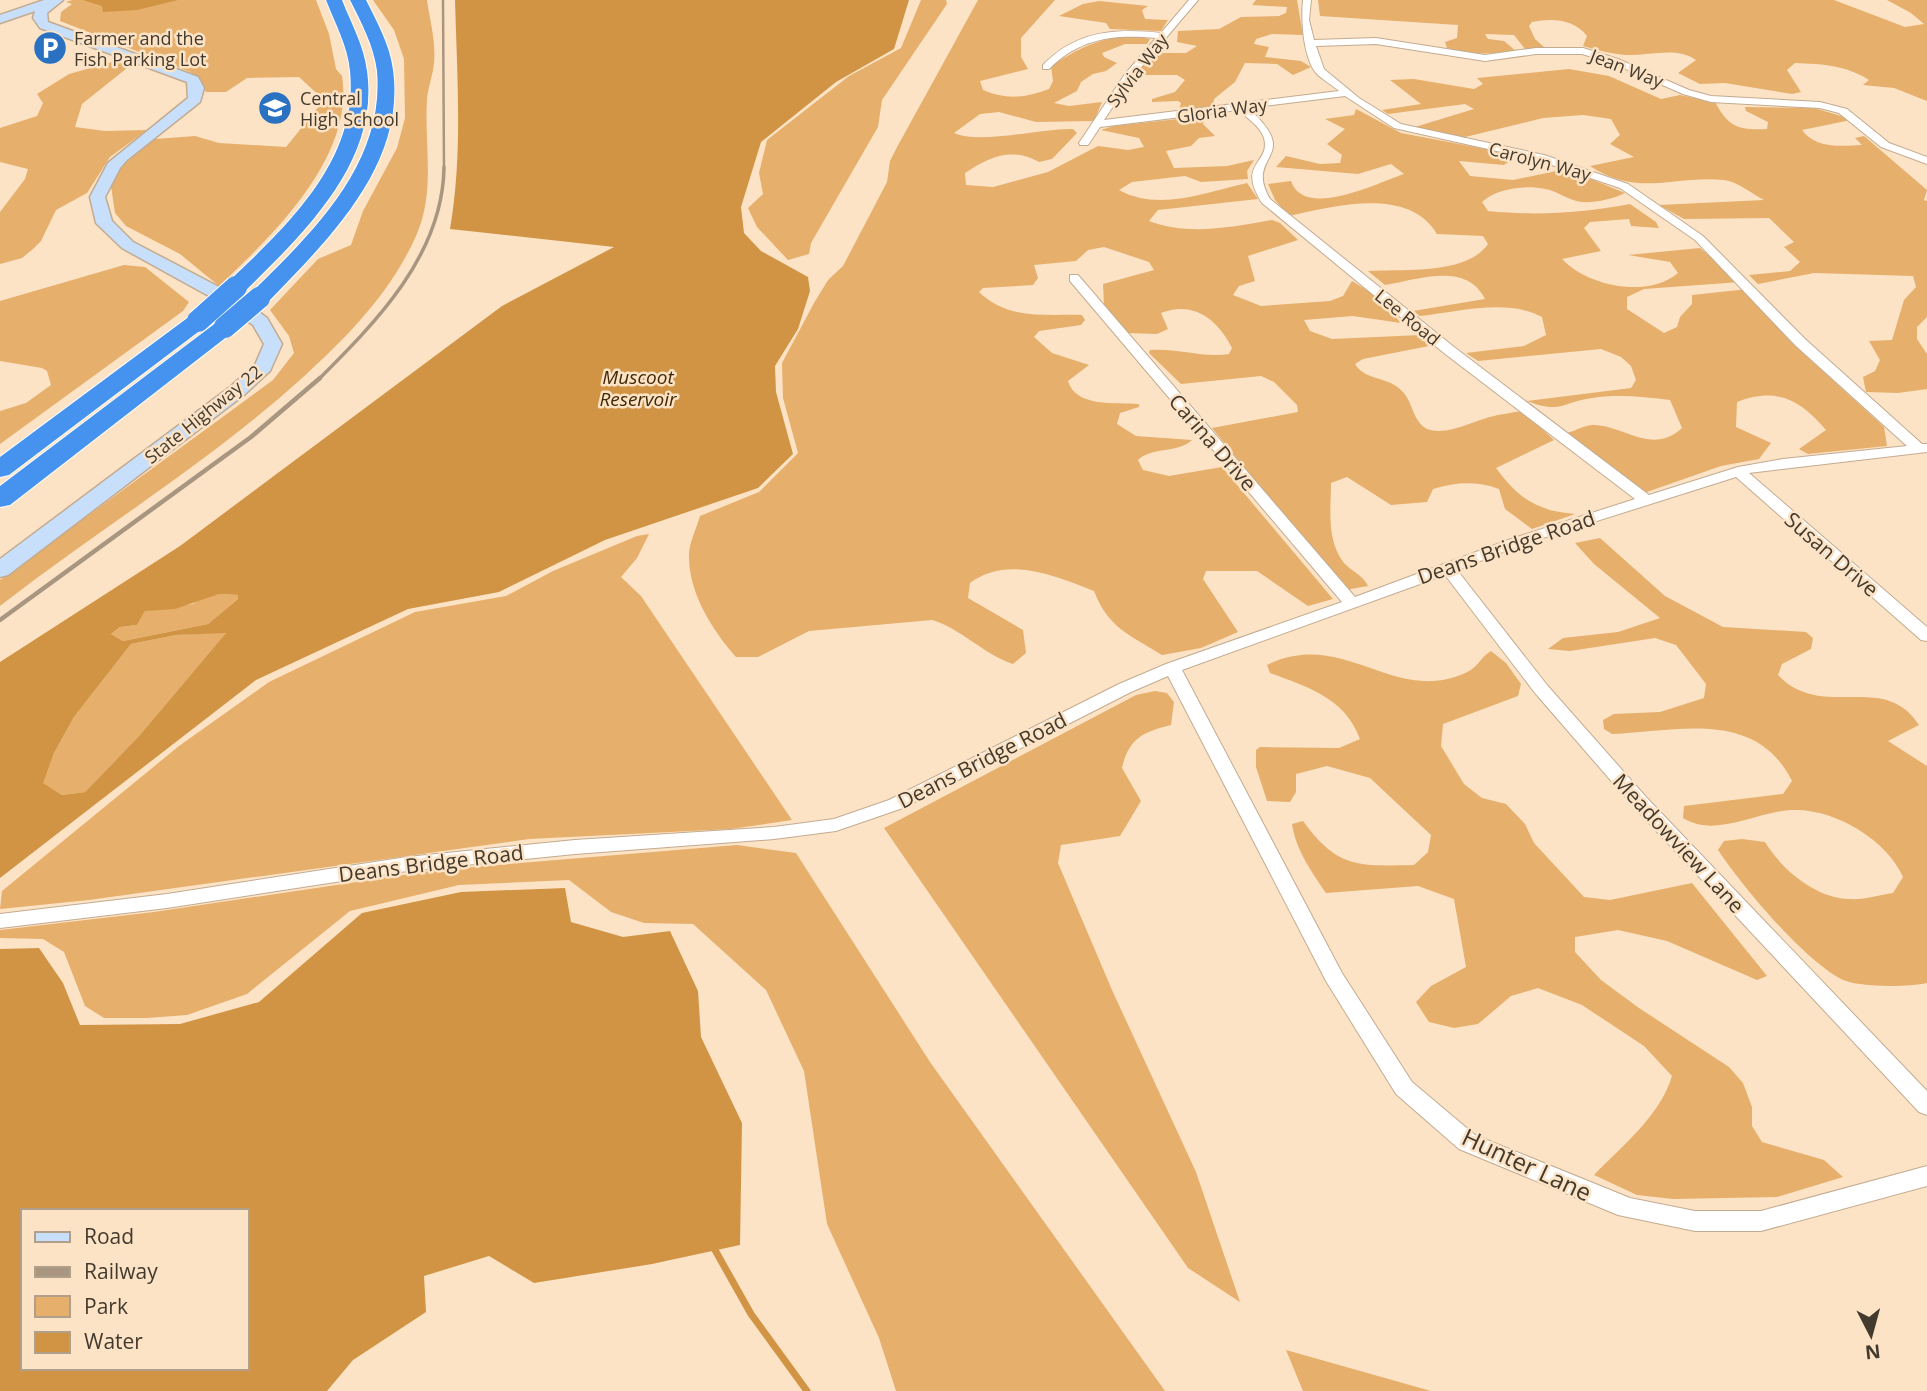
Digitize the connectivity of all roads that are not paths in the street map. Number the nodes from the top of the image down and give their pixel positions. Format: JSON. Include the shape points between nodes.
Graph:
{"nodes":[{"id":1,"x":57,"y":0,"type":"edge"},
{"id":2,"x":334,"y":0,"type":"edge"},
{"id":3,"x":358,"y":0,"type":"edge"},
{"id":4,"x":1194,"y":0,"type":"edge"},
{"id":5,"x":1307,"y":0,"type":"edge"},
{"id":6,"x":0,"y":21,"type":"edge"},
{"id":7,"x":50,"y":28,"type":"junction"},
{"id":8,"x":1164,"y":36,"type":"junction"},
{"id":9,"x":1309,"y":43,"type":"junction"},
{"id":10,"x":1046,"y":66,"type":"dead end"},
{"id":11,"x":1347,"y":93,"type":"junction"},
{"id":12,"x":1241,"y":107,"type":"junction"},
{"id":13,"x":1097,"y":124,"type":"junction"},
{"id":14,"x":1084,"y":143,"type":"dead end"},
{"id":15,"x":1927,"y":161,"type":"edge"},
{"id":16,"x":1074,"y":278,"type":"dead end"},
{"id":17,"x":1923,"y":448,"type":"edge"},
{"id":18,"x":0,"y":469,"type":"edge"},
{"id":19,"x":1738,"y":471,"type":"junction"},
{"id":20,"x":0,"y":499,"type":"edge"},
{"id":21,"x":1645,"y":499,"type":"junction"},
{"id":22,"x":1447,"y":566,"type":"junction"},
{"id":23,"x":0,"y":570,"type":"edge"},
{"id":24,"x":1352,"y":604,"type":"junction"},
{"id":25,"x":1927,"y":636,"type":"edge"},
{"id":26,"x":1171,"y":668,"type":"junction"},
{"id":27,"x":0,"y":920,"type":"edge"},
{"id":28,"x":1927,"y":1106,"type":"edge"},
{"id":29,"x":1927,"y":1176,"type":"edge"}],
"edges":[{"from":1,"to":6,"type":"main road"},
{"from":1,"to":7,"type":"main road","via":[[39,15],[40,22]]},
{"from":2,"to":18,"type":"highway","bridge":true,"via":[[359,72],[360,106],[339,164],[309,209],[198,321]]},
{"from":3,"to":20,"type":"highway","bridge":true,"via":[[385,69],[387,104],[377,142],[339,209],[258,298],[225,327]]},
{"from":4,"to":8,"type":"street","name":"Sylvia Way"},
{"from":5,"to":9,"type":"street","name":"Carolyn Way"},
{"from":6,"to":7,"type":"main road"},
{"from":7,"to":23,"type":"main road","name":"State Highway 22","via":[[180,73],[196,84],[195,99],[113,167],[98,200],[103,221],[126,244],[259,320],[272,336],[272,352],[259,372],[237,391]]},
{"from":8,"to":10,"type":"street","via":[[1105,33],[1059,53]]},
{"from":8,"to":13,"type":"street","name":"Sylvia Way","via":[[1128,76]]},
{"from":9,"to":11,"type":"street","name":"Carolyn Way","via":[[1320,71]]},
{"from":9,"to":15,"type":"street","name":"Jean Way","via":[[1376,41],[1485,58],[1583,51],[1711,99],[1811,104],[1843,111],[1885,145]]},
{"from":11,"to":12,"type":"street","name":"Gloria Way"},
{"from":11,"to":17,"type":"street","name":"Carolyn Way","via":[[1398,126],[1540,157],[1624,186],[1699,238],[1800,342]]},
{"from":12,"to":13,"type":"street","name":"Gloria Way"},
{"from":12,"to":21,"type":"street","name":"Lee Road","via":[[1272,142],[1254,175],[1257,189],[1267,201],[1449,350]]},
{"from":13,"to":14,"type":"street","name":"Sylvia Way"},
{"from":16,"to":24,"type":"street","name":"Carina Drive"},
{"from":17,"to":19,"type":"street","name":"Deans Bridge Road"},
{"from":19,"to":21,"type":"street","name":"Deans Bridge Road"},
{"from":19,"to":25,"type":"street","name":"Susan Drive"},
{"from":21,"to":22,"type":"street","name":"Deans Bridge Road"},
{"from":22,"to":24,"type":"street","name":"Deans Bridge Road"},
{"from":22,"to":28,"type":"street","name":"Meadowview Lane","via":[[1541,689],[1639,802]]},
{"from":24,"to":26,"type":"street","name":"Deans Bridge Road"},
{"from":26,"to":27,"type":"street","name":"Deans Bridge Road","via":[[896,804],[836,825],[407,864],[167,901]]},
{"from":26,"to":29,"type":"street","name":"Hunter Lane","via":[[1333,976],[1404,1087],[1467,1142],[1627,1208],[1695,1221],[1761,1221]]}]}
